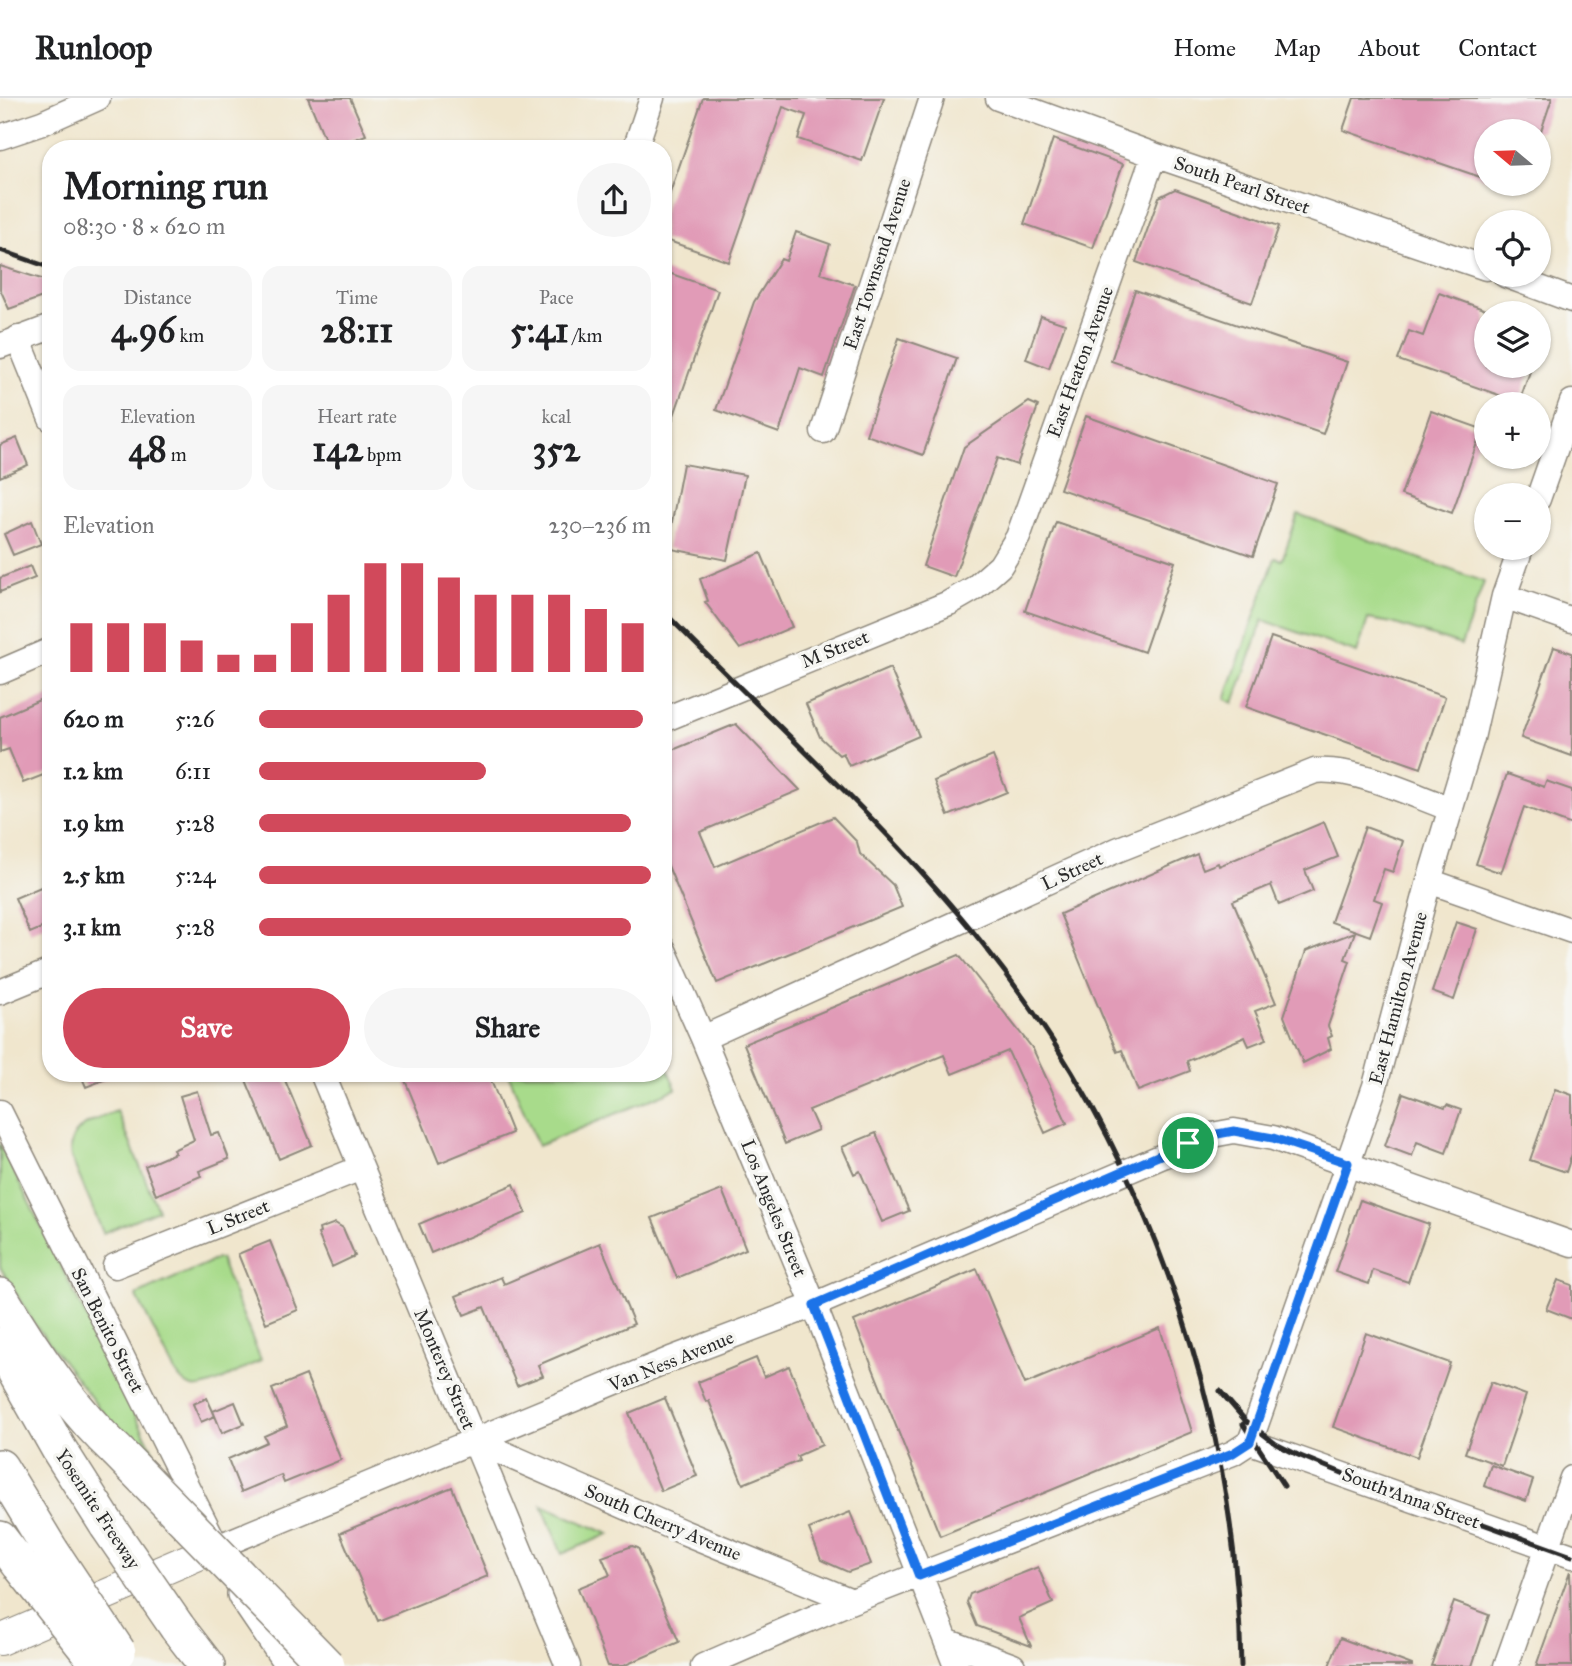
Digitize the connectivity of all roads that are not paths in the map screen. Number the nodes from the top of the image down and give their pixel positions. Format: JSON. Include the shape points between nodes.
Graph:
{"nodes":[{"id":1,"x":98,"y":98,"type":"edge"},
{"id":2,"x":652,"y":98,"type":"edge"},
{"id":3,"x":932,"y":98,"type":"edge"},
{"id":4,"x":998,"y":98,"type":"edge"},
{"id":5,"x":0,"y":137,"type":"edge"},
{"id":6,"x":638,"y":140,"type":"edge"},
{"id":7,"x":1154,"y":155,"type":"junction"},
{"id":8,"x":1474,"y":264,"type":"edge"},
{"id":9,"x":1537,"y":287,"type":"edge"},
{"id":10,"x":1572,"y":300,"type":"edge"},
{"id":11,"x":42,"y":330,"type":"edge"},
{"id":12,"x":9,"y":342,"type":"edge"},
{"id":13,"x":42,"y":402,"type":"edge"},
{"id":14,"x":1572,"y":402,"type":"edge"},
{"id":15,"x":823,"y":431,"type":"dead end"},
{"id":16,"x":1544,"y":483,"type":"edge"},
{"id":17,"x":1517,"y":560,"type":"edge"},
{"id":18,"x":1000,"y":566,"type":"joint"},
{"id":19,"x":1504,"y":596,"type":"junction"},
{"id":20,"x":1572,"y":620,"type":"edge"},
{"id":21,"x":42,"y":654,"type":"edge"},
{"id":22,"x":0,"y":672,"type":"edge"},
{"id":23,"x":672,"y":716,"type":"edge"},
{"id":24,"x":1451,"y":809,"type":"junction"},
{"id":25,"x":1429,"y":881,"type":"junction"},
{"id":26,"x":1572,"y":931,"type":"edge"},
{"id":27,"x":672,"y":968,"type":"edge"},
{"id":28,"x":42,"y":974,"type":"edge"},
{"id":29,"x":2,"y":990,"type":"edge"},
{"id":30,"x":703,"y":1038,"type":"junction"},
{"id":31,"x":326,"y":1082,"type":"edge"},
{"id":32,"x":0,"y":1112,"type":"edge"},
{"id":33,"x":1348,"y":1163,"type":"junction"},
{"id":34,"x":361,"y":1168,"type":"junction"},
{"id":35,"x":1572,"y":1244,"type":"edge"},
{"id":36,"x":115,"y":1266,"type":"dead end"},
{"id":37,"x":0,"y":1296,"type":"edge"},
{"id":38,"x":814,"y":1305,"type":"junction"},
{"id":39,"x":0,"y":1345,"type":"edge"},
{"id":40,"x":475,"y":1441,"type":"junction"},
{"id":41,"x":1250,"y":1442,"type":"junction"},
{"id":42,"x":0,"y":1467,"type":"edge"},
{"id":43,"x":1572,"y":1478,"type":"edge"},
{"id":44,"x":218,"y":1547,"type":"junction"},
{"id":45,"x":1548,"y":1547,"type":"junction"},
{"id":46,"x":10,"y":1552,"type":"edge"},
{"id":47,"x":1572,"y":1556,"type":"edge"},
{"id":48,"x":919,"y":1576,"type":"junction"},
{"id":49,"x":852,"y":1601,"type":"junction"},
{"id":50,"x":0,"y":1640,"type":"edge"},
{"id":51,"x":946,"y":1641,"type":"junction"},
{"id":52,"x":110,"y":1661,"type":"edge"},
{"id":53,"x":206,"y":1666,"type":"edge"},
{"id":54,"x":294,"y":1666,"type":"edge"},
{"id":55,"x":327,"y":1666,"type":"edge"},
{"id":56,"x":568,"y":1666,"type":"edge"},
{"id":57,"x":703,"y":1666,"type":"edge"},
{"id":58,"x":956,"y":1666,"type":"edge"},
{"id":59,"x":1013,"y":1666,"type":"edge"},
{"id":60,"x":1506,"y":1666,"type":"edge"}],
"edges":[{"from":1,"to":5,"type":"street"},
{"from":2,"to":6,"type":"street"},
{"from":3,"to":15,"type":"street","name":"East Townsend Avenue"},
{"from":4,"to":7,"type":"street","name":"South Pearl Street"},
{"from":7,"to":8,"type":"street","name":"South Pearl Street"},
{"from":7,"to":18,"type":"street","name":"East Heaton Avenue","via":[[1018,537]]},
{"from":9,"to":10,"type":"street"},
{"from":11,"to":12,"type":"street"},
{"from":12,"to":13,"type":"street"},
{"from":14,"to":16,"type":"street"},
{"from":17,"to":19,"type":"street","name":"East Hamilton Avenue"},
{"from":18,"to":23,"type":"street","name":"M Street","via":[[949,603]]},
{"from":19,"to":20,"type":"street"},
{"from":19,"to":24,"type":"street","name":"East Hamilton Avenue"},
{"from":21,"to":22,"type":"street"},
{"from":24,"to":25,"type":"street","name":"East Hamilton Avenue"},
{"from":24,"to":30,"type":"street","name":"L Street","via":[[1349,773],[1315,771],[1117,850]]},
{"from":25,"to":26,"type":"street"},
{"from":25,"to":33,"type":"street","name":"East Hamilton Avenue","via":[[1375,1086]]},
{"from":27,"to":30,"type":"street","name":"Los Angeles Street"},
{"from":28,"to":29,"type":"street"},
{"from":30,"to":38,"type":"street","name":"Los Angeles Street"},
{"from":31,"to":34,"type":"street","name":"Monterey Street"},
{"from":32,"to":44,"type":"street","name":"San Benito Street"},
{"from":33,"to":35,"type":"street","name":"Van Ness Avenue"},
{"from":33,"to":38,"type":"street","name":"Van Ness Avenue","via":[[1255,1133],[1212,1135]]},
{"from":33,"to":41,"type":"street","name":"East Hamilton Avenue"},
{"from":34,"to":36,"type":"street","name":"L Street"},
{"from":34,"to":40,"type":"street","name":"Monterey Street"},
{"from":37,"to":55,"type":"highway","bridge":true,"via":[[70,1399]]},
{"from":38,"to":40,"type":"street","name":"Van Ness Avenue"},
{"from":38,"to":48,"type":"street","name":"Los Angeles Street"},
{"from":39,"to":53,"type":"highway","name":"Yosemite Freeway","bridge":true,"via":[[107,1525]]},
{"from":40,"to":44,"type":"street","name":"Van Ness Avenue"},
{"from":40,"to":49,"type":"street","name":"South Cherry Avenue"},
{"from":40,"to":56,"type":"street","name":"Monterey Street"},
{"from":41,"to":45,"type":"street","name":"South Anna Street"},
{"from":41,"to":48,"type":"street","via":[[1233,1453]]},
{"from":42,"to":52,"type":"highway","bridge":true},
{"from":43,"to":45,"type":"street"},
{"from":44,"to":50,"type":"main road","name":"Van Ness Avenue"},
{"from":44,"to":54,"type":"highway","via":[[253,1610]]},
{"from":45,"to":47,"type":"street","name":"South Anna Street"},
{"from":45,"to":60,"type":"street"},
{"from":46,"to":52,"type":"highway","bridge":true},
{"from":48,"to":49,"type":"street"},
{"from":48,"to":51,"type":"street","name":"Los Angeles Street"},
{"from":49,"to":57,"type":"street"},
{"from":51,"to":58,"type":"street","name":"Los Angeles Street"},
{"from":51,"to":59,"type":"street"}]}
